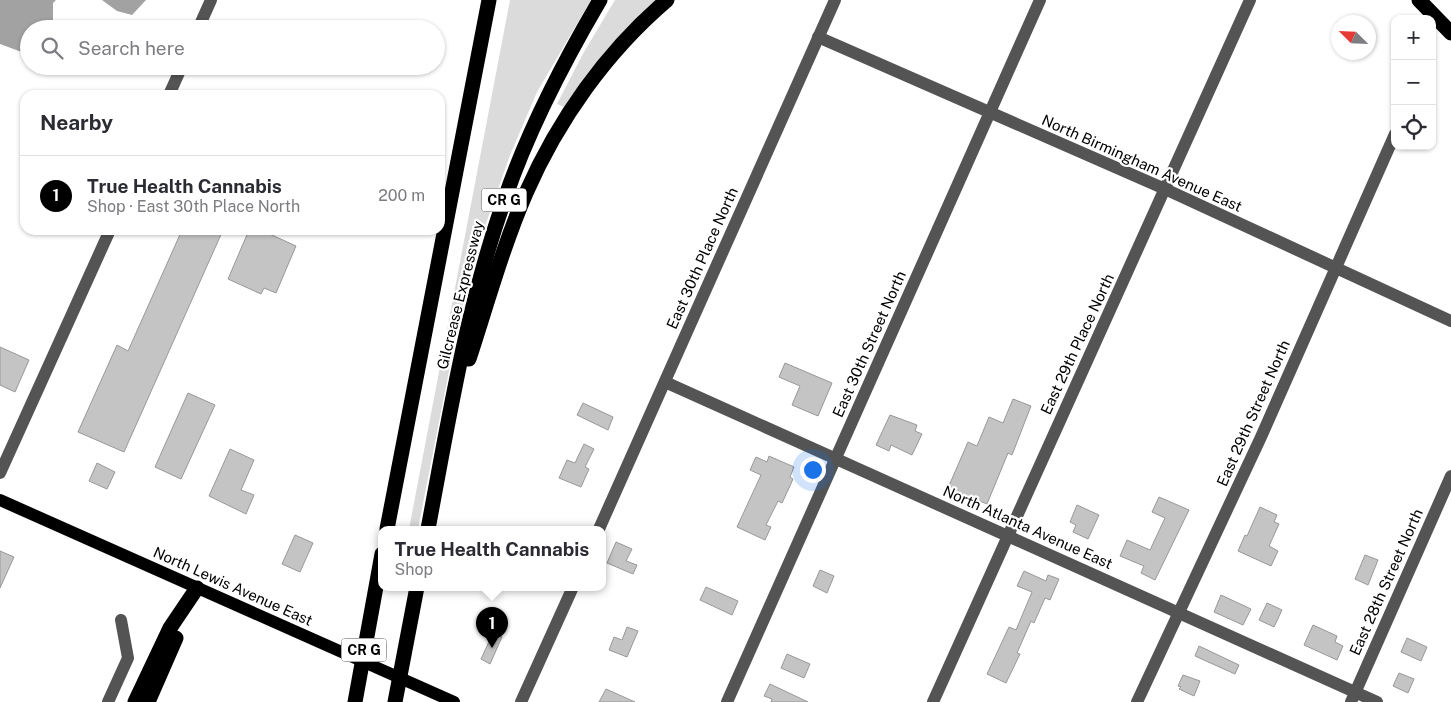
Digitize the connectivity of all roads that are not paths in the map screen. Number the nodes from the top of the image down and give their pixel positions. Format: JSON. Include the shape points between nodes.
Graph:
{"nodes":[{"id":1,"x":211,"y":0,"type":"edge"},
{"id":2,"x":489,"y":0,"type":"edge"},
{"id":3,"x":495,"y":0,"type":"edge"},
{"id":4,"x":600,"y":0,"type":"edge"},
{"id":5,"x":667,"y":0,"type":"edge"},
{"id":6,"x":835,"y":0,"type":"edge"},
{"id":7,"x":1040,"y":0,"type":"edge"},
{"id":8,"x":1250,"y":0,"type":"edge"},
{"id":9,"x":1419,"y":0,"type":"edge"},
{"id":10,"x":202,"y":20,"type":"edge"},
{"id":11,"x":1451,"y":33,"type":"edge"},
{"id":12,"x":818,"y":37,"type":"junction"},
{"id":13,"x":478,"y":59,"type":"junction"},
{"id":14,"x":178,"y":75,"type":"edge"},
{"id":15,"x":171,"y":90,"type":"edge"},
{"id":16,"x":990,"y":114,"type":"junction"},
{"id":17,"x":1391,"y":143,"type":"edge"},
{"id":18,"x":1165,"y":189,"type":"junction"},
{"id":19,"x":445,"y":229,"type":"edge"},
{"id":20,"x":108,"y":235,"type":"edge"},
{"id":21,"x":444,"y":235,"type":"edge"},
{"id":22,"x":1335,"y":269,"type":"junction"},
{"id":23,"x":1451,"y":321,"type":"edge"},
{"id":24,"x":665,"y":382,"type":"junction"},
{"id":25,"x":449,"y":416,"type":"junction"},
{"id":26,"x":836,"y":458,"type":"junction"},
{"id":27,"x":0,"y":473,"type":"edge"},
{"id":28,"x":1451,"y":476,"type":"edge"},
{"id":29,"x":0,"y":500,"type":"edge"},
{"id":30,"x":388,"y":526,"type":"edge"},
{"id":31,"x":429,"y":526,"type":"edge"},
{"id":32,"x":600,"y":526,"type":"edge"},
{"id":33,"x":1007,"y":536,"type":"junction"},
{"id":34,"x":378,"y":576,"type":"edge"},
{"id":35,"x":197,"y":588,"type":"junction"},
{"id":36,"x":416,"y":591,"type":"edge"},
{"id":37,"x":571,"y":591,"type":"edge"},
{"id":38,"x":1180,"y":612,"type":"junction"},
{"id":39,"x":121,"y":620,"type":"dead end"},
{"id":40,"x":1353,"y":697,"type":"edge"},
{"id":41,"x":108,"y":702,"type":"edge"},
{"id":42,"x":135,"y":702,"type":"edge"},
{"id":43,"x":148,"y":702,"type":"edge"},
{"id":44,"x":355,"y":702,"type":"edge"},
{"id":45,"x":395,"y":702,"type":"edge"},
{"id":46,"x":454,"y":702,"type":"edge"},
{"id":47,"x":521,"y":702,"type":"edge"},
{"id":48,"x":726,"y":702,"type":"edge"},
{"id":49,"x":933,"y":702,"type":"edge"},
{"id":50,"x":1137,"y":702,"type":"edge"},
{"id":51,"x":1377,"y":702,"type":"edge"}],
"edges":[{"from":1,"to":10,"type":"street"},
{"from":2,"to":13,"type":"highway","name":"Gilcrease Expressway"},
{"from":3,"to":13,"type":"highway"},
{"from":4,"to":25,"type":"highway","name":"Gilcrease Expressway","number":"CR G","via":[[546,100],[505,197],[467,326]]},
{"from":5,"to":25,"type":"highway","via":[[633,32],[591,81],[541,163],[526,193]]},
{"from":6,"to":12,"type":"street","name":"East 30th Place North"},
{"from":7,"to":16,"type":"street","name":"East 30th Street North"},
{"from":8,"to":18,"type":"street","name":"East 29th Place North"},
{"from":9,"to":11,"type":"highway"},
{"from":12,"to":16,"type":"street","name":"North Birmingham Avenue East"},
{"from":12,"to":24,"type":"street","name":"East 30th Place North"},
{"from":13,"to":19,"type":"highway","name":"Gilcrease Expressway"},
{"from":14,"to":15,"type":"street"},
{"from":16,"to":18,"type":"street","name":"North Birmingham Avenue East"},
{"from":16,"to":26,"type":"street","name":"East 30th Street North"},
{"from":17,"to":22,"type":"street","name":"East 29th Street North"},
{"from":18,"to":22,"type":"street","name":"North Birmingham Avenue East"},
{"from":18,"to":33,"type":"street","name":"East 29th Place North"},
{"from":20,"to":27,"type":"street"},
{"from":21,"to":30,"type":"highway","name":"Gilcrease Expressway"},
{"from":22,"to":23,"type":"street","name":"North Birmingham Avenue East"},
{"from":22,"to":38,"type":"street","name":"East 29th Street North"},
{"from":24,"to":26,"type":"street","name":"North Atlanta Avenue East"},
{"from":24,"to":32,"type":"street","name":"East 30th Place North"},
{"from":25,"to":31,"type":"highway","name":"Gilcrease Expressway","number":"CR G"},
{"from":26,"to":33,"type":"street","name":"North Atlanta Avenue East"},
{"from":26,"to":48,"type":"street","name":"East 30th Street North"},
{"from":28,"to":40,"type":"street","name":"East 28th Street North"},
{"from":29,"to":35,"type":"main road","name":"North Lewis Avenue East"},
{"from":33,"to":38,"type":"street","name":"North Atlanta Avenue East"},
{"from":33,"to":49,"type":"street","name":"East 29th Place North"},
{"from":34,"to":44,"type":"highway","number":"CR G"},
{"from":35,"to":42,"type":"highway","via":[[170,628]]},
{"from":35,"to":43,"type":"highway"},
{"from":35,"to":46,"type":"main road","name":"North Lewis Avenue East"},
{"from":36,"to":45,"type":"highway","number":"CR G"},
{"from":37,"to":47,"type":"street"},
{"from":38,"to":40,"type":"street","name":"North Atlanta Avenue East"},
{"from":38,"to":50,"type":"street","name":"East 29th Street North"},
{"from":39,"to":41,"type":"street","via":[[128,658]]},
{"from":40,"to":51,"type":"street","name":"North Atlanta Avenue East"}]}
